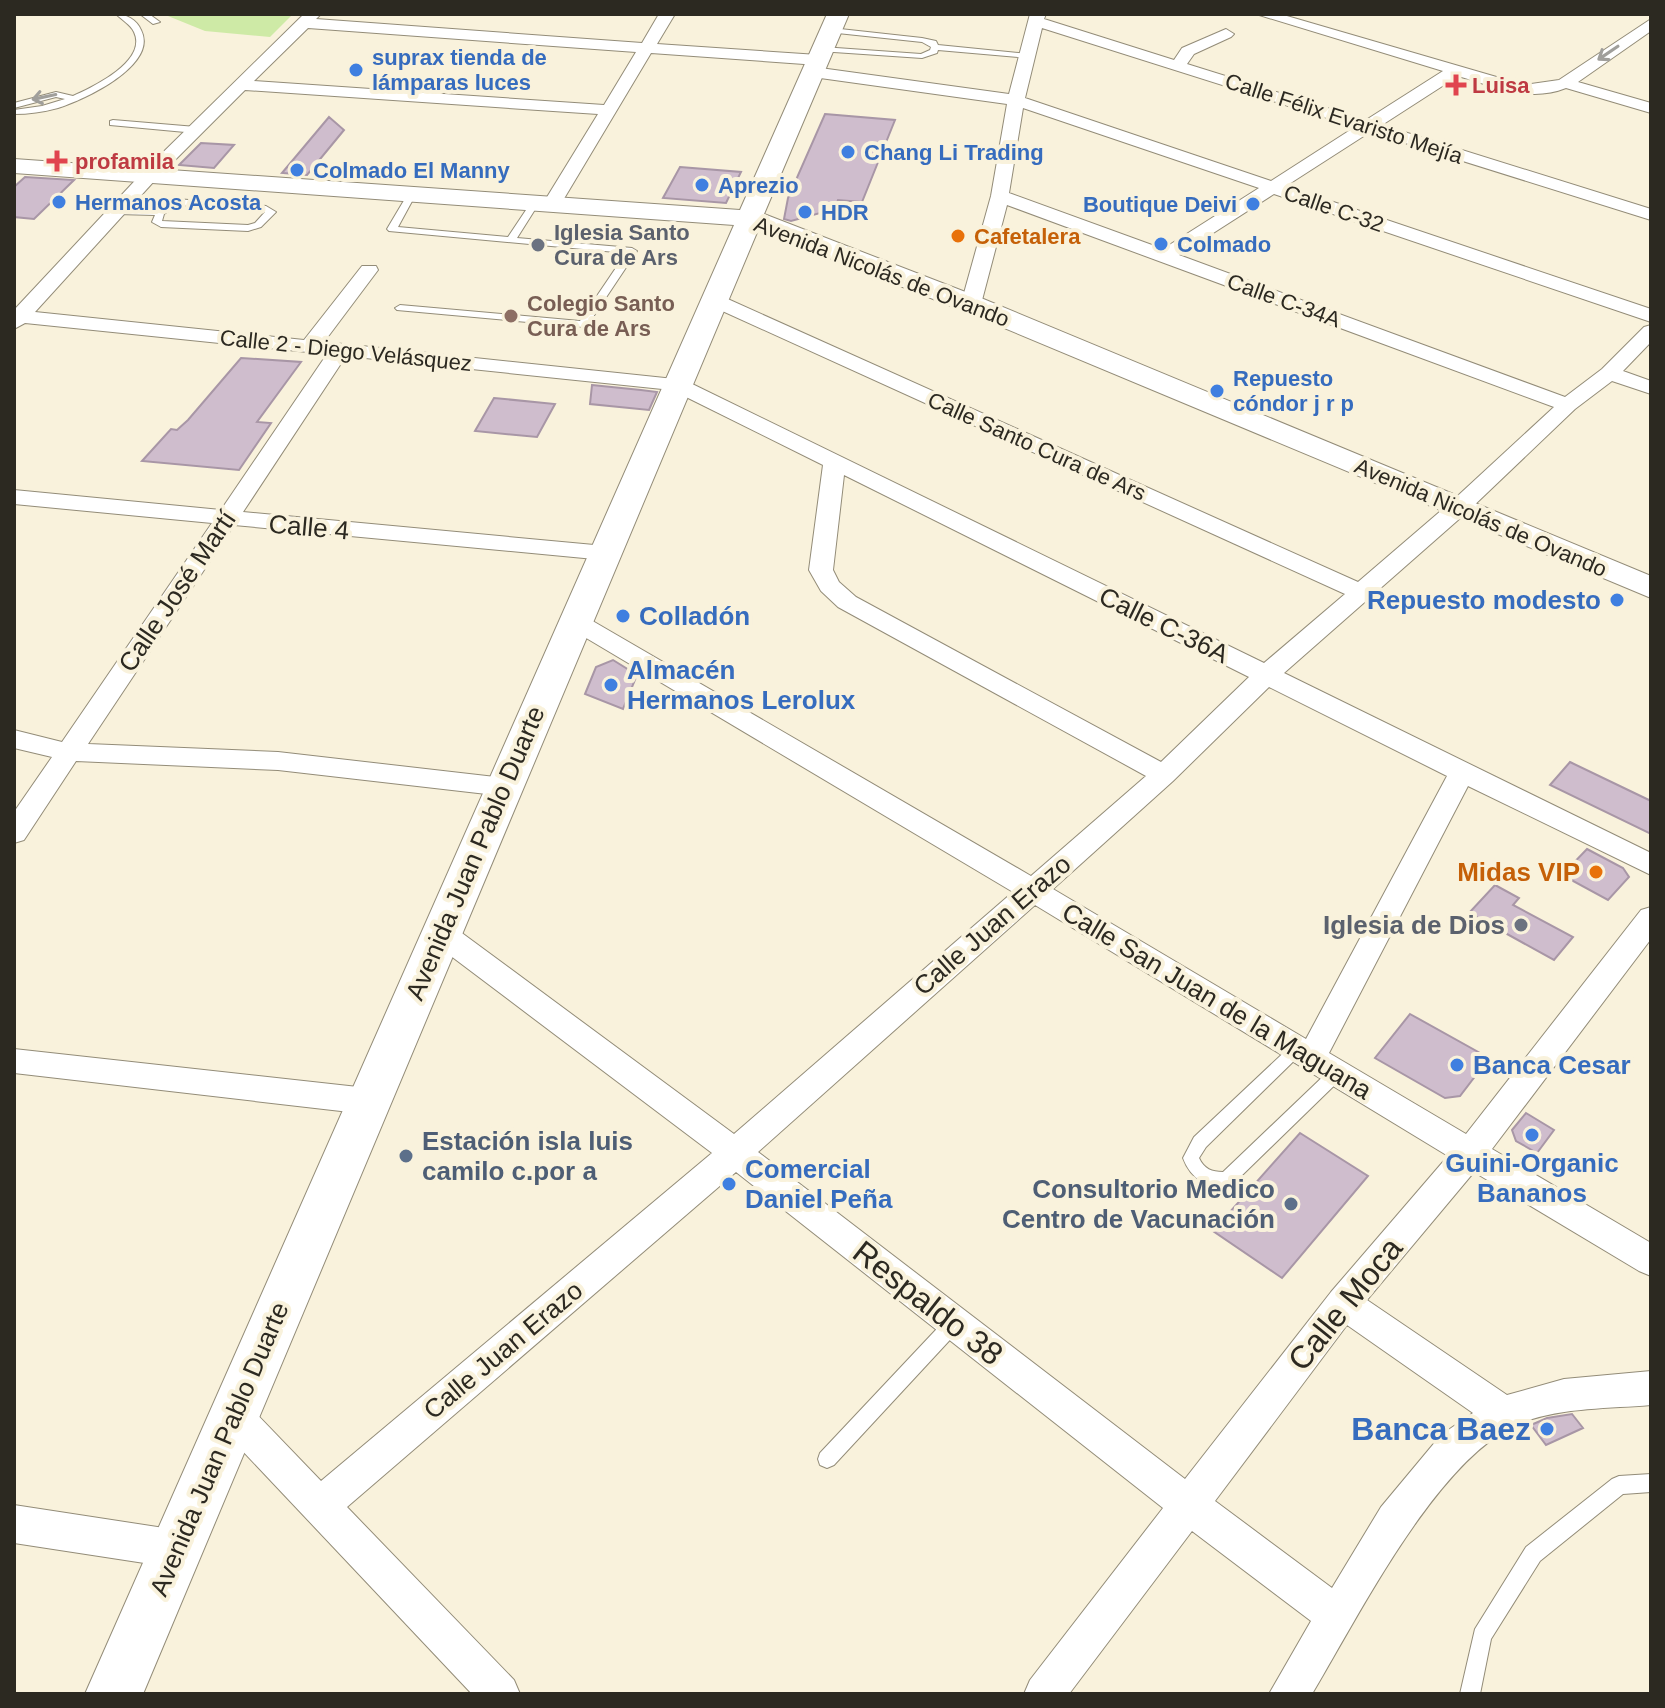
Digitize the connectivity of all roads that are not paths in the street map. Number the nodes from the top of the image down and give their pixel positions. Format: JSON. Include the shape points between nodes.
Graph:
{"nodes":[{"id":1,"x":120,"y":14,"type":"edge"},
{"id":2,"x":144,"y":14,"type":"edge"},
{"id":3,"x":667,"y":14,"type":"edge"},
{"id":4,"x":1264,"y":14,"type":"edge"},
{"id":5,"x":1322,"y":14,"type":"edge"},
{"id":6,"x":309,"y":18,"type":"edge"},
{"id":7,"x":1038,"y":18,"type":"edge"},
{"id":8,"x":1291,"y":20,"type":"junction"},
{"id":9,"x":156,"y":22,"type":"dead end"},
{"id":10,"x":1651,"y":24,"type":"edge"},
{"id":11,"x":866,"y":34,"type":"junction"},
{"id":12,"x":1226,"y":34,"type":"dead end"},
{"id":13,"x":824,"y":45,"type":"edge"},
{"id":14,"x":647,"y":47,"type":"junction"},
{"id":15,"x":935,"y":47,"type":"junction"},
{"id":16,"x":857,"y":52,"type":"junction"},
{"id":17,"x":1028,"y":56,"type":"junction"},
{"id":18,"x":1178,"y":65,"type":"junction"},
{"id":19,"x":1456,"y":70,"type":"junction"},
{"id":20,"x":1565,"y":83,"type":"junction"},
{"id":21,"x":242,"y":85,"type":"junction"},
{"id":22,"x":74,"y":99,"type":"junction"},
{"id":23,"x":1016,"y":100,"type":"junction"},
{"id":24,"x":14,"y":106,"type":"edge"},
{"id":25,"x":1651,"y":108,"type":"edge"},
{"id":26,"x":609,"y":110,"type":"junction"},
{"id":27,"x":14,"y":112,"type":"edge"},
{"id":28,"x":113,"y":123,"type":"dead end"},
{"id":29,"x":1369,"y":126,"type":"junction"},
{"id":30,"x":196,"y":130,"type":"junction"},
{"id":31,"x":14,"y":166,"type":"edge"},
{"id":32,"x":150,"y":175,"type":"junction"},
{"id":33,"x":1273,"y":187,"type":"junction"},
{"id":34,"x":413,"y":192,"type":"junction"},
{"id":35,"x":1000,"y":196,"type":"junction"},
{"id":36,"x":545,"y":201,"type":"junction"},
{"id":37,"x":117,"y":211,"type":"junction"},
{"id":38,"x":160,"y":213,"type":"junction"},
{"id":39,"x":1651,"y":215,"type":"edge"},
{"id":40,"x":750,"y":218,"type":"junction"},
{"id":41,"x":511,"y":240,"type":"junction"},
{"id":42,"x":1165,"y":256,"type":"junction"},
{"id":43,"x":369,"y":270,"type":"dead end"},
{"id":44,"x":714,"y":300,"type":"junction"},
{"id":45,"x":971,"y":304,"type":"junction"},
{"id":46,"x":400,"y":308,"type":"dead end"},
{"id":47,"x":1651,"y":316,"type":"edge"},
{"id":48,"x":16,"y":318,"type":"edge"},
{"id":49,"x":1651,"y":331,"type":"edge"},
{"id":50,"x":310,"y":346,"type":"junction"},
{"id":51,"x":341,"y":349,"type":"junction"},
{"id":52,"x":1609,"y":373,"type":"junction"},
{"id":53,"x":677,"y":384,"type":"junction"},
{"id":54,"x":1651,"y":388,"type":"edge"},
{"id":55,"x":1568,"y":405,"type":"junction"},
{"id":56,"x":834,"y":463,"type":"junction"},
{"id":57,"x":14,"y":497,"type":"edge"},
{"id":58,"x":1458,"y":508,"type":"junction"},
{"id":59,"x":226,"y":519,"type":"junction"},
{"id":60,"x":605,"y":553,"type":"junction"},
{"id":61,"x":1651,"y":588,"type":"edge"},
{"id":62,"x":1360,"y":592,"type":"junction"},
{"id":63,"x":575,"y":621,"type":"junction"},
{"id":64,"x":1266,"y":675,"type":"junction"},
{"id":65,"x":14,"y":739,"type":"edge"},
{"id":66,"x":68,"y":752,"type":"junction"},
{"id":67,"x":1463,"y":771,"type":"junction"},
{"id":68,"x":1164,"y":775,"type":"junction"},
{"id":69,"x":504,"y":787,"type":"junction"},
{"id":70,"x":14,"y":833,"type":"edge"},
{"id":71,"x":1651,"y":865,"type":"edge"},
{"id":72,"x":1032,"y":890,"type":"junction"},
{"id":73,"x":1651,"y":918,"type":"edge"},
{"id":74,"x":441,"y":933,"type":"junction"},
{"id":75,"x":1305,"y":1052,"type":"junction"},
{"id":76,"x":14,"y":1061,"type":"edge"},
{"id":77,"x":1338,"y":1072,"type":"junction"},
{"id":78,"x":367,"y":1101,"type":"junction"},
{"id":79,"x":735,"y":1153,"type":"junction"},
{"id":80,"x":1470,"y":1153,"type":"junction"},
{"id":81,"x":1651,"y":1261,"type":"edge"},
{"id":82,"x":1343,"y":1303,"type":"junction"},
{"id":83,"x":954,"y":1323,"type":"junction"},
{"id":84,"x":1651,"y":1388,"type":"edge"},
{"id":85,"x":1503,"y":1413,"type":"junction"},
{"id":86,"x":233,"y":1415,"type":"junction"},
{"id":87,"x":827,"y":1459,"type":"dead end"},
{"id":88,"x":1651,"y":1483,"type":"edge"},
{"id":89,"x":321,"y":1505,"type":"junction"},
{"id":90,"x":1189,"y":1505,"type":"junction"},
{"id":91,"x":14,"y":1524,"type":"edge"},
{"id":92,"x":177,"y":1549,"type":"junction"},
{"id":93,"x":1337,"y":1616,"type":"junction"},
{"id":94,"x":114,"y":1694,"type":"edge"},
{"id":95,"x":500,"y":1694,"type":"edge"},
{"id":96,"x":1044,"y":1694,"type":"edge"},
{"id":97,"x":1289,"y":1694,"type":"edge"},
{"id":98,"x":1470,"y":1694,"type":"edge"}],
"edges":[{"from":1,"to":22,"type":"lane","via":[[137,29],[139,54],[127,68]]},
{"from":2,"to":9,"type":"lane"},
{"from":3,"to":14,"type":"street"},
{"from":4,"to":8,"type":"street"},
{"from":5,"to":8,"type":"street"},
{"from":6,"to":14,"type":"street","name":"Calle C-32"},
{"from":6,"to":21,"type":"street"},
{"from":7,"to":17,"type":"street"},
{"from":7,"to":18,"type":"street","name":"Calle Félix Evaristo Mejía"},
{"from":8,"to":19,"type":"street"},
{"from":10,"to":20,"type":"street","one_way":true},
{"from":11,"to":13,"type":"lane"},
{"from":11,"to":15,"type":"lane","via":[[922,40]]},
{"from":11,"to":16,"type":"lane"},
{"from":12,"to":18,"type":"street","via":[[1188,51]]},
{"from":13,"to":14,"type":"street","name":"Calle C-32"},
{"from":13,"to":16,"type":"lane"},
{"from":13,"to":23,"type":"street","name":"Calle C-32"},
{"from":13,"to":40,"type":"main road","name":"Avenida Juan Pablo Duarte"},
{"from":14,"to":26,"type":"street"},
{"from":15,"to":16,"type":"lane","via":[[922,56]]},
{"from":15,"to":17,"type":"lane"},
{"from":17,"to":23,"type":"street"},
{"from":18,"to":29,"type":"street","name":"Calle Félix Evaristo Mejía"},
{"from":19,"to":20,"type":"street","via":[[1523,90]]},
{"from":19,"to":29,"type":"street"},
{"from":20,"to":25,"type":"street"},
{"from":21,"to":26,"type":"street"},
{"from":21,"to":30,"type":"street"},
{"from":22,"to":24,"type":"lane","one_way":true,"via":[[56,94]]},
{"from":22,"to":27,"type":"lane"},
{"from":23,"to":33,"type":"street","name":"Calle C-32"},
{"from":23,"to":35,"type":"street"},
{"from":26,"to":36,"type":"street"},
{"from":28,"to":30,"type":"lane"},
{"from":29,"to":33,"type":"street"},
{"from":29,"to":39,"type":"street","name":"Calle Félix Evaristo Mejía"},
{"from":30,"to":32,"type":"street"},
{"from":31,"to":32,"type":"main road","name":"Avenida Nicolás de Ovando"},
{"from":32,"to":34,"type":"main road","name":"Avenida Nicolás de Ovando"},
{"from":32,"to":37,"type":"street"},
{"from":33,"to":42,"type":"street"},
{"from":33,"to":47,"type":"street","name":"Calle C-32"},
{"from":34,"to":36,"type":"main road","name":"Avenida Nicolás de Ovando"},
{"from":34,"to":41,"type":"lane","via":[[392,229]]},
{"from":35,"to":42,"type":"street","name":"Calle C-34A"},
{"from":35,"to":45,"type":"street"},
{"from":36,"to":40,"type":"main road","name":"Avenida Nicolás de Ovando"},
{"from":36,"to":41,"type":"lane"},
{"from":37,"to":38,"type":"lane"},
{"from":37,"to":48,"type":"street"},
{"from":38,"to":38,"type":"lane","via":[[161,224],[248,228],[271,212],[176,202]]},
{"from":40,"to":44,"type":"main road","name":"Avenida Juan Pablo Duarte"},
{"from":40,"to":45,"type":"main road","name":"Avenida Nicolás de Ovando"},
{"from":41,"to":46,"type":"lane","via":[[632,251],[583,324]]},
{"from":42,"to":55,"type":"street","name":"Calle C-34A"},
{"from":43,"to":50,"type":"street"},
{"from":44,"to":53,"type":"main road","name":"Avenida Juan Pablo Duarte"},
{"from":44,"to":62,"type":"street","name":"Calle Santo Cura de Ars"},
{"from":45,"to":58,"type":"main road","name":"Avenida Nicolás de Ovando"},
{"from":48,"to":50,"type":"street","name":"Calle 2 - Diego Velásquez"},
{"from":49,"to":52,"type":"street","name":"Calle Juan Erazo"},
{"from":50,"to":51,"type":"street","name":"Calle 2 - Diego Velásquez"},
{"from":51,"to":53,"type":"street","name":"Calle 2 - Diego Velásquez"},
{"from":51,"to":59,"type":"street","name":"Calle José Martí"},
{"from":52,"to":54,"type":"street"},
{"from":52,"to":55,"type":"street","name":"Calle Juan Erazo"},
{"from":53,"to":56,"type":"street","name":"Calle C-36A"},
{"from":53,"to":60,"type":"main road","name":"Avenida Juan Pablo Duarte"},
{"from":55,"to":58,"type":"street","name":"Calle Juan Erazo"},
{"from":56,"to":64,"type":"street","name":"Calle C-36A"},
{"from":56,"to":68,"type":"street","via":[[821,570],[829,586],[847,602]]},
{"from":57,"to":59,"type":"street","name":"Calle 4"},
{"from":58,"to":61,"type":"main road","name":"Avenida Nicolás de Ovando"},
{"from":58,"to":62,"type":"street","name":"Calle Juan Erazo"},
{"from":59,"to":60,"type":"street","name":"Calle 4"},
{"from":59,"to":66,"type":"street","name":"Calle José Martí"},
{"from":60,"to":63,"type":"main road","name":"Avenida Juan Pablo Duarte"},
{"from":62,"to":64,"type":"street","name":"Calle Juan Erazo"},
{"from":63,"to":69,"type":"main road","name":"Avenida Juan Pablo Duarte"},
{"from":63,"to":72,"type":"street","name":"Calle San Juan de la Maguana"},
{"from":64,"to":67,"type":"street","name":"Calle C-36A"},
{"from":64,"to":68,"type":"street","name":"Calle Juan Erazo"},
{"from":65,"to":66,"type":"street"},
{"from":66,"to":69,"type":"street","via":[[278,761]]},
{"from":66,"to":70,"type":"street","name":"Calle José Martí"},
{"from":67,"to":71,"type":"street","name":"Calle C-36A"},
{"from":67,"to":75,"type":"street"},
{"from":68,"to":72,"type":"street","name":"Calle Juan Erazo"},
{"from":69,"to":74,"type":"main road","name":"Avenida Juan Pablo Duarte"},
{"from":72,"to":75,"type":"street","name":"Calle San Juan de la Maguana"},
{"from":72,"to":79,"type":"street","name":"Calle Juan Erazo"},
{"from":73,"to":80,"type":"street","name":"Calle Moca"},
{"from":74,"to":78,"type":"main road","name":"Avenida Juan Pablo Duarte"},
{"from":74,"to":79,"type":"street","name":"Respaldo 38"},
{"from":75,"to":77,"type":"street","name":"Calle San Juan de la Maguana"},
{"from":75,"to":77,"type":"lane","via":[[1200,1142],[1191,1158],[1198,1171],[1208,1178],[1227,1179]]},
{"from":76,"to":78,"type":"street"},
{"from":77,"to":80,"type":"street","name":"Calle San Juan de la Maguana"},
{"from":78,"to":86,"type":"main road","name":"Avenida Juan Pablo Duarte"},
{"from":79,"to":83,"type":"street","name":"Respaldo 38"},
{"from":79,"to":89,"type":"street","name":"Calle Juan Erazo"},
{"from":80,"to":81,"type":"street","name":"Calle San Juan de la Maguana"},
{"from":80,"to":82,"type":"street","name":"Calle Moca"},
{"from":82,"to":85,"type":"street"},
{"from":82,"to":90,"type":"street","name":"Calle Moca"},
{"from":83,"to":87,"type":"lane"},
{"from":83,"to":90,"type":"street","name":"Respaldo 38"},
{"from":84,"to":85,"type":"street","via":[[1564,1396]]},
{"from":85,"to":93,"type":"street","via":[[1454,1447],[1427,1477]]},
{"from":86,"to":89,"type":"street"},
{"from":86,"to":92,"type":"main road","name":"Avenida Juan Pablo Duarte"},
{"from":88,"to":98,"type":"lane","via":[[1619,1485],[1533,1554],[1482,1636]]},
{"from":89,"to":95,"type":"street"},
{"from":90,"to":93,"type":"street","name":"Respaldo 38"},
{"from":90,"to":96,"type":"street","name":"Calle Moca"},
{"from":91,"to":92,"type":"street"},
{"from":92,"to":94,"type":"main road","name":"Avenida Juan Pablo Duarte"},
{"from":93,"to":97,"type":"street"}]}
